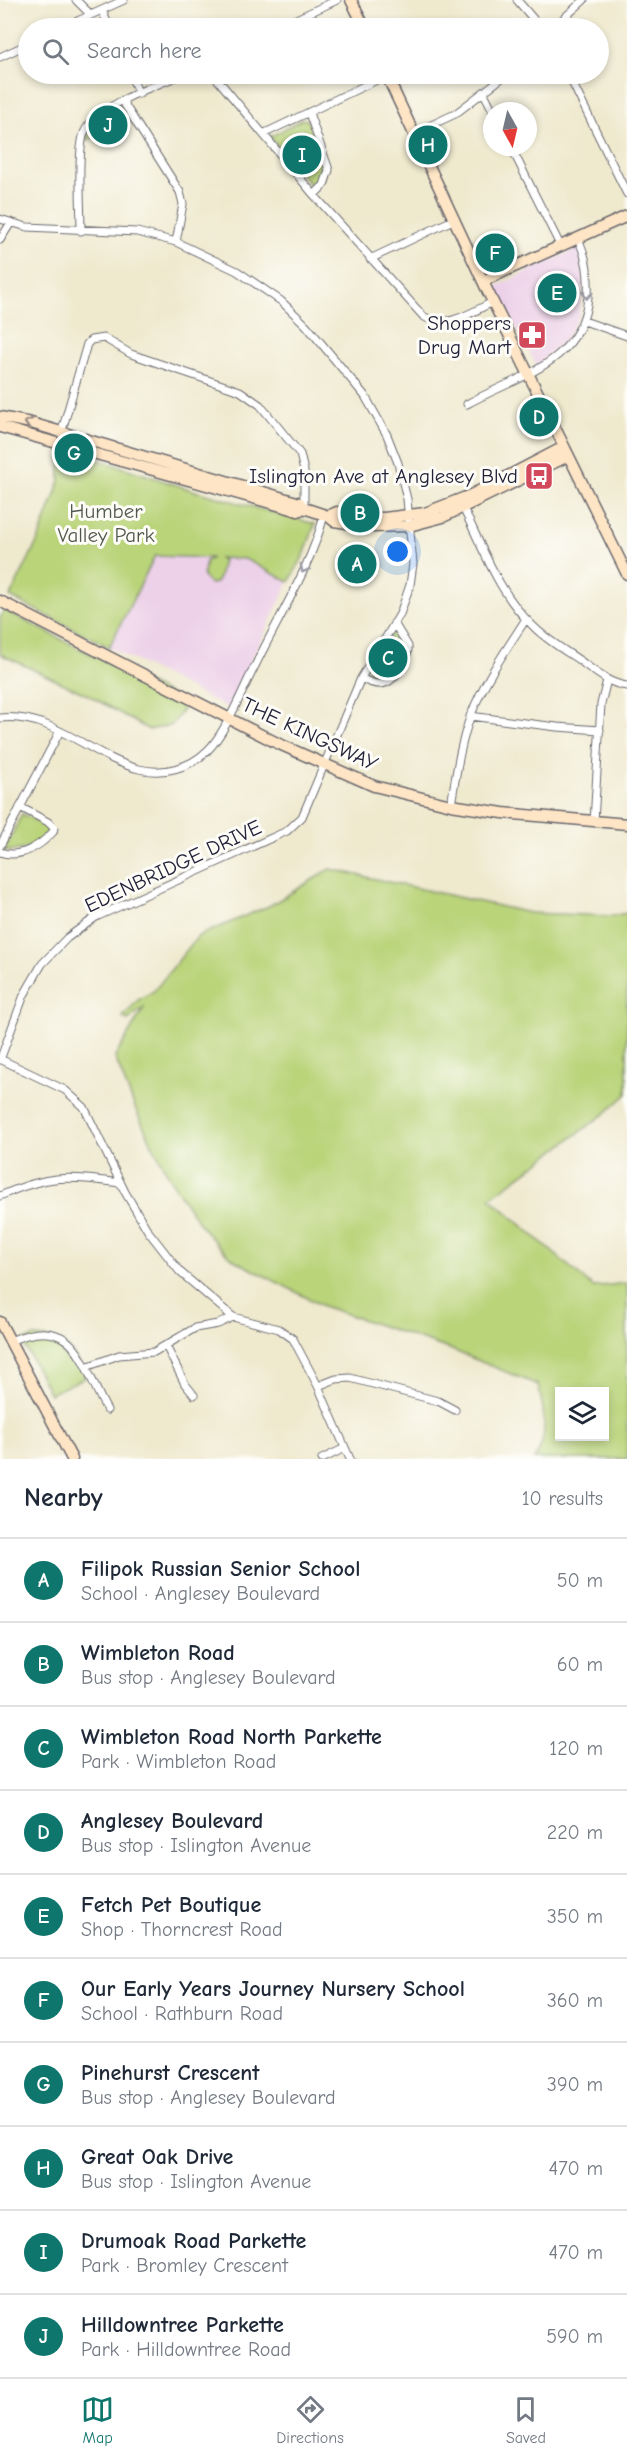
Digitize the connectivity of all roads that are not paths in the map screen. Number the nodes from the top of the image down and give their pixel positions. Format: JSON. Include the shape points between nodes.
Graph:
{"nodes":[{"id":1,"x":76,"y":0,"type":"edge"},
{"id":2,"x":124,"y":0,"type":"edge"},
{"id":3,"x":337,"y":0,"type":"edge"},
{"id":4,"x":351,"y":0,"type":"edge"},
{"id":5,"x":517,"y":0,"type":"edge"},
{"id":6,"x":584,"y":0,"type":"edge"},
{"id":7,"x":102,"y":11,"type":"junction"},
{"id":8,"x":91,"y":15,"type":"junction"},
{"id":9,"x":84,"y":18,"type":"edge"},
{"id":10,"x":105,"y":18,"type":"edge"},
{"id":11,"x":298,"y":18,"type":"edge"},
{"id":12,"x":359,"y":18,"type":"edge"},
{"id":13,"x":532,"y":18,"type":"edge"},
{"id":14,"x":564,"y":18,"type":"edge"},
{"id":15,"x":18,"y":49,"type":"edge"},
{"id":16,"x":0,"y":57,"type":"edge"},
{"id":17,"x":134,"y":84,"type":"edge"},
{"id":18,"x":161,"y":84,"type":"edge"},
{"id":19,"x":221,"y":84,"type":"edge"},
{"id":20,"x":366,"y":84,"type":"edge"},
{"id":21,"x":390,"y":84,"type":"edge"},
{"id":22,"x":495,"y":84,"type":"edge"},
{"id":23,"x":573,"y":84,"type":"edge"},
{"id":24,"x":484,"y":93,"type":"junction"},
{"id":25,"x":139,"y":94,"type":"junction"},
{"id":26,"x":123,"y":102,"type":"junction"},
{"id":27,"x":488,"y":102,"type":"edge"},
{"id":28,"x":309,"y":113,"type":"junction"},
{"id":29,"x":263,"y":134,"type":"junction"},
{"id":30,"x":412,"y":134,"type":"junction"},
{"id":31,"x":516,"y":156,"type":"edge"},
{"id":32,"x":314,"y":195,"type":"junction"},
{"id":33,"x":627,"y":195,"type":"edge"},
{"id":34,"x":627,"y":216,"type":"edge"},
{"id":35,"x":0,"y":219,"type":"edge"},
{"id":36,"x":455,"y":219,"type":"junction"},
{"id":37,"x":10,"y":224,"type":"junction"},
{"id":38,"x":81,"y":231,"type":"junction"},
{"id":39,"x":578,"y":238,"type":"junction"},
{"id":40,"x":0,"y":240,"type":"edge"},
{"id":41,"x":176,"y":242,"type":"junction"},
{"id":42,"x":561,"y":247,"type":"junction"},
{"id":43,"x":370,"y":259,"type":"junction"},
{"id":44,"x":483,"y":281,"type":"junction"},
{"id":45,"x":493,"y":302,"type":"junction"},
{"id":46,"x":584,"y":321,"type":"junction"},
{"id":47,"x":627,"y":336,"type":"edge"},
{"id":48,"x":530,"y":373,"type":"junction"},
{"id":49,"x":467,"y":404,"type":"dead end"},
{"id":50,"x":0,"y":417,"type":"edge"},
{"id":51,"x":0,"y":427,"type":"edge"},
{"id":52,"x":60,"y":438,"type":"junction"},
{"id":53,"x":566,"y":452,"type":"junction"},
{"id":54,"x":461,"y":505,"type":"junction"},
{"id":55,"x":304,"y":508,"type":"junction"},
{"id":56,"x":326,"y":515,"type":"junction"},
{"id":57,"x":409,"y":521,"type":"junction"},
{"id":58,"x":627,"y":574,"type":"edge"},
{"id":59,"x":0,"y":601,"type":"edge"},
{"id":60,"x":526,"y":619,"type":"junction"},
{"id":61,"x":394,"y":623,"type":"junction"},
{"id":62,"x":361,"y":678,"type":"junction"},
{"id":63,"x":608,"y":680,"type":"junction"},
{"id":64,"x":627,"y":686,"type":"edge"},
{"id":65,"x":470,"y":716,"type":"junction"},
{"id":66,"x":0,"y":718,"type":"edge"},
{"id":67,"x":228,"y":718,"type":"junction"},
{"id":68,"x":600,"y":730,"type":"junction"},
{"id":69,"x":60,"y":731,"type":"junction"},
{"id":70,"x":326,"y":765,"type":"junction"},
{"id":71,"x":451,"y":805,"type":"junction"},
{"id":72,"x":20,"y":807,"type":"junction"},
{"id":73,"x":594,"y":822,"type":"junction"},
{"id":74,"x":627,"y":824,"type":"edge"},
{"id":75,"x":0,"y":846,"type":"edge"},
{"id":76,"x":0,"y":852,"type":"edge"},
{"id":77,"x":0,"y":1060,"type":"edge"},
{"id":78,"x":120,"y":1183,"type":"junction"},
{"id":79,"x":0,"y":1196,"type":"edge"},
{"id":80,"x":233,"y":1317,"type":"junction"},
{"id":81,"x":0,"y":1322,"type":"edge"},
{"id":82,"x":10,"y":1341,"type":"junction"},
{"id":83,"x":166,"y":1346,"type":"junction"},
{"id":84,"x":86,"y":1367,"type":"junction"},
{"id":85,"x":318,"y":1386,"type":"junction"},
{"id":86,"x":195,"y":1395,"type":"dead end"},
{"id":87,"x":107,"y":1410,"type":"dead end"},
{"id":88,"x":455,"y":1410,"type":"dead end"},
{"id":89,"x":345,"y":1448,"type":"junction"},
{"id":90,"x":72,"y":1459,"type":"edge"},
{"id":91,"x":322,"y":1459,"type":"edge"},
{"id":92,"x":350,"y":1459,"type":"edge"}],
"edges":[{"from":1,"to":8,"type":"street"},
{"from":2,"to":7,"type":"street"},
{"from":3,"to":11,"type":"street"},
{"from":4,"to":12,"type":"street"},
{"from":5,"to":13,"type":"street"},
{"from":6,"to":14,"type":"street"},
{"from":7,"to":8,"type":"street"},
{"from":7,"to":10,"type":"street"},
{"from":8,"to":9,"type":"street"},
{"from":15,"to":16,"type":"street"},
{"from":17,"to":25,"type":"street"},
{"from":18,"to":25,"type":"street"},
{"from":19,"to":29,"type":"street"},
{"from":20,"to":28,"type":"street"},
{"from":21,"to":30,"type":"street"},
{"from":22,"to":24,"type":"street"},
{"from":23,"to":33,"type":"street"},
{"from":24,"to":27,"type":"street"},
{"from":24,"to":30,"type":"street","via":[[455,114]]},
{"from":25,"to":26,"type":"street"},
{"from":26,"to":38,"type":"street","via":[[96,118],[83,135]]},
{"from":26,"to":41,"type":"street","via":[[180,192],[183,204]]},
{"from":28,"to":29,"type":"street"},
{"from":28,"to":32,"type":"street","via":[[329,170]]},
{"from":29,"to":32,"type":"street"},
{"from":30,"to":36,"type":"street"},
{"from":31,"to":42,"type":"street"},
{"from":32,"to":43,"type":"street"},
{"from":34,"to":39,"type":"street"},
{"from":35,"to":37,"type":"street"},
{"from":36,"to":43,"type":"street"},
{"from":36,"to":44,"type":"street"},
{"from":37,"to":38,"type":"street","name":"EDENBRIDGE DRIVE"},
{"from":37,"to":40,"type":"street"},
{"from":38,"to":41,"type":"street","name":"EDENBRIDGE DRIVE","via":[[137,232]]},
{"from":39,"to":42,"type":"street"},
{"from":39,"to":46,"type":"street","one_way":true,"via":[[588,268]]},
{"from":41,"to":57,"type":"street","name":"EDENBRIDGE DRIVE","via":[[222,263],[281,301],[327,350],[365,396],[387,435],[403,482]]},
{"from":42,"to":44,"type":"street"},
{"from":43,"to":45,"type":"street","via":[[432,322],[449,322]]},
{"from":44,"to":45,"type":"street"},
{"from":45,"to":48,"type":"street"},
{"from":46,"to":47,"type":"street"},
{"from":46,"to":48,"type":"street","via":[[561,354]]},
{"from":48,"to":49,"type":"street"},
{"from":48,"to":53,"type":"street"},
{"from":52,"to":50,"type":"street","one_way":true},
{"from":51,"to":52,"type":"street"},
{"from":52,"to":55,"type":"street","via":[[291,500]]},
{"from":52,"to":55,"type":"street","via":[[87,344],[104,338],[131,354],[240,391],[260,405],[300,454]]},
{"from":53,"to":54,"type":"street"},
{"from":53,"to":58,"type":"street"},
{"from":54,"to":57,"type":"street"},
{"from":54,"to":60,"type":"street","via":[[504,593]]},
{"from":55,"to":56,"type":"street"},
{"from":56,"to":57,"type":"street","via":[[337,512]]},
{"from":56,"to":67,"type":"street","one_way":true,"via":[[309,558]]},
{"from":57,"to":61,"type":"street","name":"EDENBRIDGE DRIVE","via":[[412,576]]},
{"from":59,"to":67,"type":"street","name":"THE KINGSWAY"},
{"from":60,"to":63,"type":"street"},
{"from":60,"to":65,"type":"street"},
{"from":61,"to":62,"type":"street","name":"EDENBRIDGE DRIVE"},
{"from":61,"to":62,"type":"street","via":[[408,646],[405,660],[384,684]]},
{"from":62,"to":70,"type":"street","name":"EDENBRIDGE DRIVE"},
{"from":63,"to":64,"type":"street"},
{"from":63,"to":68,"type":"street","via":[[603,691]]},
{"from":65,"to":68,"type":"street"},
{"from":65,"to":71,"type":"street"},
{"from":66,"to":69,"type":"street","via":[[28,718]]},
{"from":67,"to":69,"type":"street","via":[[215,742],[200,757],[190,764],[163,770],[143,770],[122,763]]},
{"from":67,"to":70,"type":"street","name":"THE KINGSWAY"},
{"from":68,"to":73,"type":"street"},
{"from":69,"to":72,"type":"street"},
{"from":70,"to":71,"type":"street","name":"THE KINGSWAY","via":[[374,786]]},
{"from":70,"to":77,"type":"street","name":"EDENBRIDGE DRIVE","via":[[302,817],[287,831],[96,917],[67,938],[42,964],[24,995]]},
{"from":71,"to":73,"type":"street","name":"THE KINGSWAY"},
{"from":72,"to":75,"type":"street"},
{"from":72,"to":76,"type":"street","via":[[48,822],[53,832],[24,852]]},
{"from":73,"to":74,"type":"street","name":"THE KINGSWAY"},
{"from":77,"to":78,"type":"street","via":[[56,1085],[78,1101]]},
{"from":78,"to":79,"type":"street","via":[[56,1177]]},
{"from":78,"to":80,"type":"street","via":[[172,1264]]},
{"from":80,"to":83,"type":"street","via":[[195,1328]]},
{"from":80,"to":85,"type":"street","via":[[279,1329],[290,1336]]},
{"from":81,"to":82,"type":"street"},
{"from":82,"to":84,"type":"street","via":[[41,1332],[57,1335],[76,1349]]},
{"from":82,"to":90,"type":"street"},
{"from":83,"to":84,"type":"street","via":[[154,1352],[119,1355]]},
{"from":83,"to":86,"type":"street","via":[[185,1384]]},
{"from":84,"to":87,"type":"street"},
{"from":85,"to":88,"type":"street","via":[[350,1378],[438,1401]]},
{"from":85,"to":89,"type":"street"},
{"from":89,"to":91,"type":"street"},
{"from":89,"to":92,"type":"street"}]}
